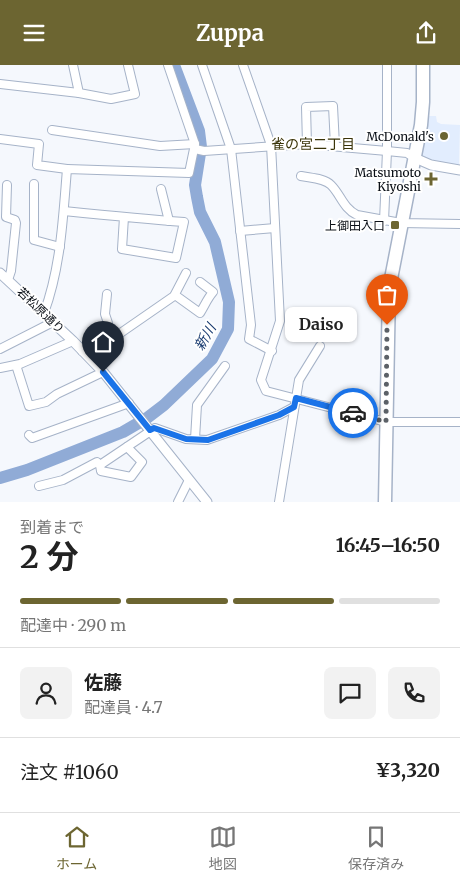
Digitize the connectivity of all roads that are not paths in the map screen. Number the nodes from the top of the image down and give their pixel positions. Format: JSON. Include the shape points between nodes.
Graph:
{"nodes":[{"id":1,"x":73,"y":65,"type":"edge"},
{"id":2,"x":128,"y":65,"type":"edge"},
{"id":3,"x":168,"y":65,"type":"edge"},
{"id":4,"x":202,"y":65,"type":"edge"},
{"id":5,"x":243,"y":65,"type":"edge"},
{"id":6,"x":387,"y":65,"type":"edge"},
{"id":7,"x":423,"y":65,"type":"edge"},
{"id":8,"x":0,"y":84,"type":"edge"},
{"id":9,"x":79,"y":93,"type":"junction"},
{"id":10,"x":52,"y":130,"type":"dead end"},
{"id":11,"x":0,"y":139,"type":"edge"},
{"id":12,"x":307,"y":144,"type":"junction"},
{"id":13,"x":270,"y":145,"type":"junction"},
{"id":14,"x":334,"y":146,"type":"junction"},
{"id":15,"x":198,"y":148,"type":"junction"},
{"id":16,"x":231,"y":149,"type":"junction"},
{"id":17,"x":387,"y":151,"type":"junction"},
{"id":18,"x":415,"y":159,"type":"junction"},
{"id":19,"x":67,"y":169,"type":"junction"},
{"id":20,"x":460,"y":170,"type":"edge"},
{"id":21,"x":301,"y":176,"type":"dead end"},
{"id":22,"x":34,"y":184,"type":"dead end"},
{"id":23,"x":7,"y":185,"type":"dead end"},
{"id":24,"x":161,"y":189,"type":"dead end"},
{"id":25,"x":64,"y":211,"type":"junction"},
{"id":26,"x":124,"y":217,"type":"junction"},
{"id":27,"x":169,"y":221,"type":"junction"},
{"id":28,"x":384,"y":221,"type":"junction"},
{"id":29,"x":401,"y":223,"type":"junction"},
{"id":30,"x":460,"y":224,"type":"edge"},
{"id":31,"x":275,"y":228,"type":"junction"},
{"id":32,"x":240,"y":231,"type":"junction"},
{"id":33,"x":60,"y":247,"type":"junction"},
{"id":34,"x":0,"y":273,"type":"edge"},
{"id":35,"x":186,"y":273,"type":"dead end"},
{"id":36,"x":8,"y":280,"type":"junction"},
{"id":37,"x":200,"y":282,"type":"dead end"},
{"id":38,"x":107,"y":295,"type":"dead end"},
{"id":39,"x":175,"y":295,"type":"junction"},
{"id":40,"x":44,"y":313,"type":"junction"},
{"id":41,"x":53,"y":322,"type":"junction"},
{"id":42,"x":112,"y":340,"type":"junction"},
{"id":43,"x":73,"y":341,"type":"junction"},
{"id":44,"x":320,"y":346,"type":"dead end"},
{"id":45,"x":0,"y":349,"type":"edge"},
{"id":46,"x":82,"y":351,"type":"junction"},
{"id":47,"x":272,"y":351,"type":"junction"},
{"id":48,"x":16,"y":365,"type":"junction"},
{"id":49,"x":225,"y":366,"type":"dead end"},
{"id":50,"x":0,"y":368,"type":"edge"},
{"id":51,"x":103,"y":372,"type":"junction"},
{"id":52,"x":296,"y":398,"type":"junction"},
{"id":53,"x":129,"y":403,"type":"junction"},
{"id":54,"x":294,"y":407,"type":"junction"},
{"id":55,"x":386,"y":422,"type":"junction"},
{"id":56,"x":460,"y":422,"type":"edge"},
{"id":57,"x":145,"y":423,"type":"junction"},
{"id":58,"x":29,"y":435,"type":"dead end"},
{"id":59,"x":195,"y":439,"type":"junction"},
{"id":60,"x":127,"y":447,"type":"junction"},
{"id":61,"x":100,"y":465,"type":"junction"},
{"id":62,"x":189,"y":480,"type":"junction"},
{"id":63,"x":39,"y":486,"type":"dead end"},
{"id":64,"x":203,"y":500,"type":"edge"},
{"id":65,"x":178,"y":502,"type":"edge"},
{"id":66,"x":279,"y":502,"type":"edge"},
{"id":67,"x":385,"y":502,"type":"edge"}],
"edges":[{"from":1,"to":9,"type":"street"},
{"from":2,"to":9,"type":"street","via":[[135,94],[112,99]]},
{"from":3,"to":15,"type":"street"},
{"from":4,"to":16,"type":"street"},
{"from":5,"to":13,"type":"street"},
{"from":6,"to":17,"type":"street"},
{"from":7,"to":18,"type":"highway","via":[[423,102]]},
{"from":8,"to":9,"type":"street"},
{"from":10,"to":15,"type":"street","via":[[160,146]]},
{"from":11,"to":19,"type":"street","via":[[39,144],[37,165]]},
{"from":12,"to":13,"type":"street"},
{"from":12,"to":14,"type":"street"},
{"from":12,"to":14,"type":"street","via":[[306,107],[334,105]]},
{"from":13,"to":16,"type":"street"},
{"from":13,"to":31,"type":"street"},
{"from":14,"to":17,"type":"street"},
{"from":15,"to":16,"type":"street"},
{"from":15,"to":19,"type":"street","via":[[189,173]]},
{"from":16,"to":32,"type":"street"},
{"from":17,"to":18,"type":"street","via":[[407,153]]},
{"from":17,"to":28,"type":"street"},
{"from":18,"to":20,"type":"street"},
{"from":18,"to":29,"type":"highway"},
{"from":19,"to":25,"type":"street"},
{"from":21,"to":28,"type":"street","via":[[330,184],[351,212]]},
{"from":22,"to":33,"type":"street","via":[[34,240]]},
{"from":23,"to":36,"type":"street","via":[[6,217],[16,223]]},
{"from":24,"to":27,"type":"street"},
{"from":25,"to":26,"type":"street"},
{"from":25,"to":33,"type":"street"},
{"from":26,"to":27,"type":"street"},
{"from":26,"to":27,"type":"street","via":[[122,249],[176,258],[184,222]]},
{"from":28,"to":29,"type":"street"},
{"from":29,"to":30,"type":"street"},
{"from":29,"to":55,"type":"highway","via":[[388,298]]},
{"from":31,"to":32,"type":"street"},
{"from":31,"to":47,"type":"street","via":[[280,321]]},
{"from":32,"to":47,"type":"street","via":[[251,325],[249,339]]},
{"from":33,"to":40,"type":"street"},
{"from":34,"to":36,"type":"street","name":"若松原通り"},
{"from":35,"to":39,"type":"street"},
{"from":36,"to":40,"type":"street","name":"若松原通り"},
{"from":37,"to":39,"type":"street","via":[[213,292],[200,313]]},
{"from":38,"to":42,"type":"street","via":[[107,337]]},
{"from":39,"to":42,"type":"street"},
{"from":40,"to":41,"type":"street","name":"若松原通り"},
{"from":41,"to":43,"type":"street","name":"若松原通り"},
{"from":41,"to":45,"type":"street"},
{"from":42,"to":46,"type":"street"},
{"from":43,"to":46,"type":"street","name":"若松原通り"},
{"from":43,"to":48,"type":"street"},
{"from":44,"to":52,"type":"street","via":[[299,380]]},
{"from":46,"to":51,"type":"street","name":"若松原通り"},
{"from":47,"to":52,"type":"street","via":[[261,380],[266,391]]},
{"from":48,"to":50,"type":"street"},
{"from":48,"to":51,"type":"street","via":[[29,406],[46,402],[57,393]]},
{"from":49,"to":59,"type":"street","via":[[197,405]]},
{"from":51,"to":53,"type":"street","name":"若松原通り"},
{"from":52,"to":54,"type":"street"},
{"from":52,"to":55,"type":"street"},
{"from":53,"to":57,"type":"street","name":"若松原通り"},
{"from":53,"to":58,"type":"street","via":[[32,438]]},
{"from":54,"to":59,"type":"street","via":[[208,440]]},
{"from":54,"to":66,"type":"street"},
{"from":55,"to":56,"type":"street"},
{"from":55,"to":67,"type":"highway"},
{"from":57,"to":59,"type":"street","via":[[186,439]]},
{"from":57,"to":60,"type":"street"},
{"from":57,"to":62,"type":"street","name":"若松原通り"},
{"from":60,"to":61,"type":"street"},
{"from":60,"to":61,"type":"street","via":[[142,462],[131,477],[101,471]]},
{"from":61,"to":63,"type":"street","via":[[97,462],[63,479]]},
{"from":62,"to":64,"type":"street","name":"若松原通り"},
{"from":62,"to":65,"type":"street"}]}
